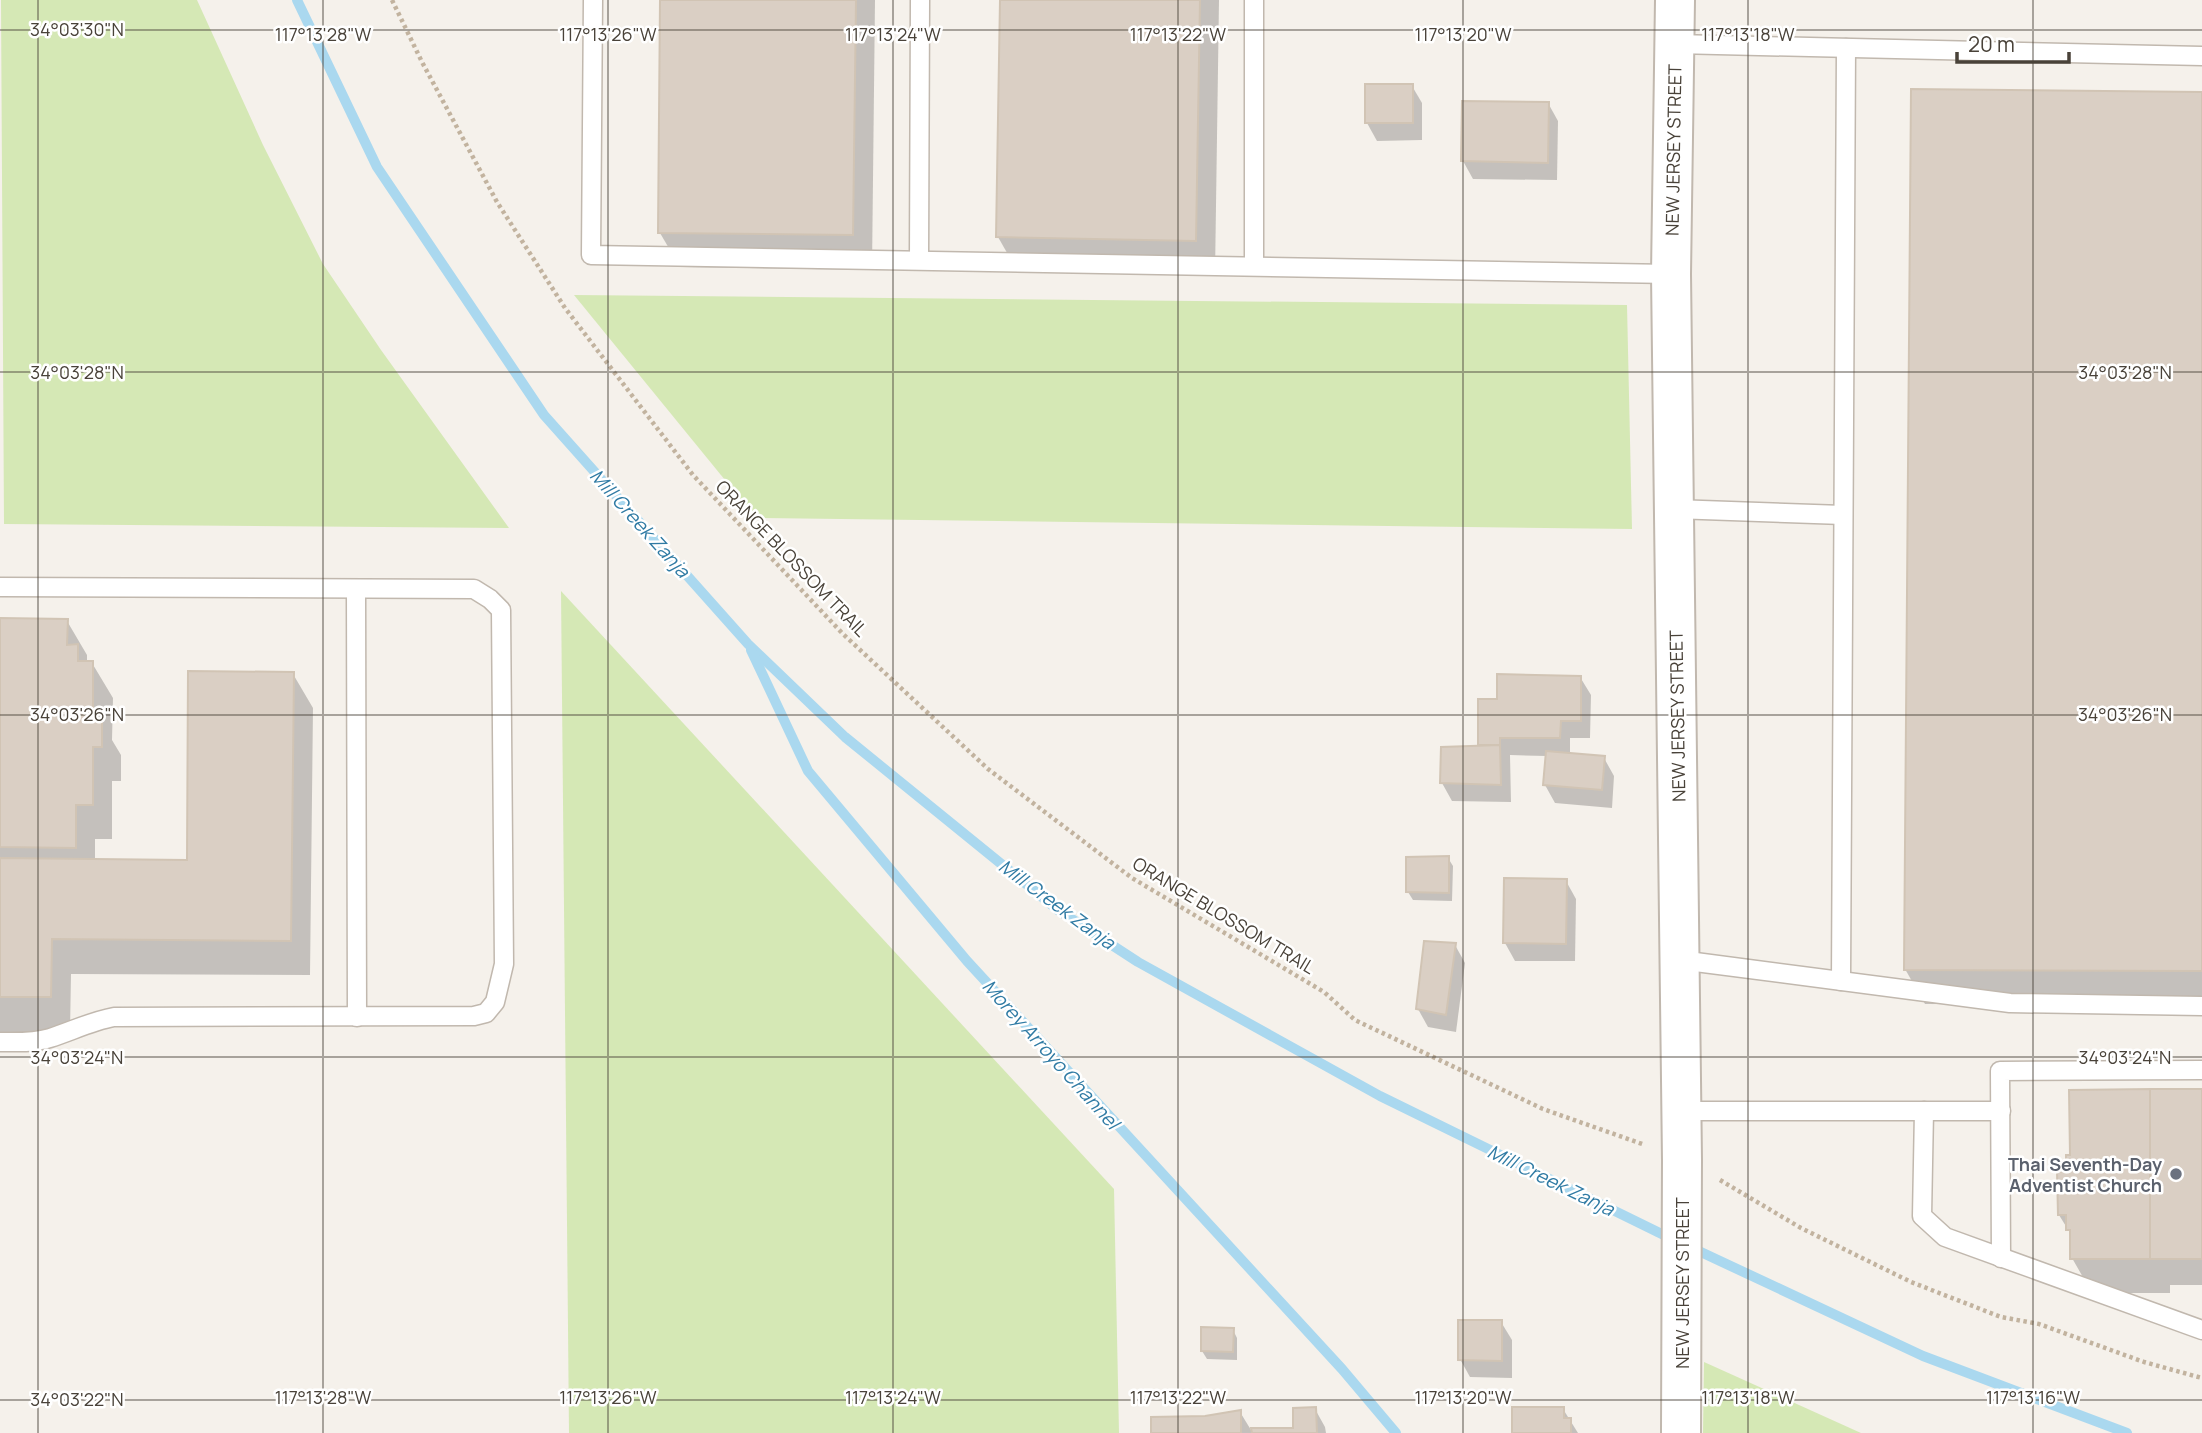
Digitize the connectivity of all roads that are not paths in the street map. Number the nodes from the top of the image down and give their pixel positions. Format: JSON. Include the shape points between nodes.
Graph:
{"nodes":[{"id":1,"x":593,"y":0,"type":"edge"},
{"id":2,"x":920,"y":0,"type":"edge"},
{"id":3,"x":1254,"y":0,"type":"edge"},
{"id":4,"x":1675,"y":0,"type":"edge"},
{"id":5,"x":1675,"y":44,"type":"junction"},
{"id":6,"x":1846,"y":48,"type":"junction"},
{"id":7,"x":2202,"y":55,"type":"edge"},
{"id":8,"x":919,"y":260,"type":"junction"},
{"id":9,"x":1254,"y":265,"type":"junction"},
{"id":10,"x":1671,"y":274,"type":"junction"},
{"id":11,"x":1674,"y":509,"type":"junction"},
{"id":12,"x":1843,"y":515,"type":"junction"},
{"id":13,"x":0,"y":587,"type":"edge"},
{"id":14,"x":356,"y":589,"type":"junction"},
{"id":15,"x":1680,"y":960,"type":"junction"},
{"id":16,"x":1840,"y":981,"type":"junction"},
{"id":17,"x":2202,"y":1006,"type":"edge"},
{"id":18,"x":357,"y":1017,"type":"junction"},
{"id":19,"x":0,"y":1042,"type":"edge"},
{"id":20,"x":2202,"y":1070,"type":"edge"},
{"id":21,"x":1682,"y":1111,"type":"junction"},
{"id":22,"x":1924,"y":1111,"type":"junction"},
{"id":23,"x":2001,"y":1111,"type":"junction"},
{"id":24,"x":2001,"y":1258,"type":"junction"},
{"id":25,"x":2202,"y":1330,"type":"edge"},
{"id":26,"x":1681,"y":1433,"type":"edge"}],
"edges":[{"from":1,"to":8,"type":"lane","via":[[591,255]]},
{"from":2,"to":8,"type":"lane"},
{"from":3,"to":9,"type":"lane"},
{"from":4,"to":5,"type":"street","name":"NEW JERSEY STREET"},
{"from":5,"to":6,"type":"lane"},
{"from":5,"to":10,"type":"street","name":"NEW JERSEY STREET"},
{"from":6,"to":7,"type":"lane"},
{"from":6,"to":12,"type":"lane"},
{"from":8,"to":9,"type":"lane"},
{"from":9,"to":10,"type":"lane"},
{"from":10,"to":11,"type":"street","name":"NEW JERSEY STREET"},
{"from":11,"to":12,"type":"lane"},
{"from":11,"to":15,"type":"street","name":"NEW JERSEY STREET"},
{"from":12,"to":16,"type":"lane"},
{"from":13,"to":14,"type":"lane"},
{"from":14,"to":18,"type":"lane"},
{"from":14,"to":18,"type":"lane","via":[[474,589],[501,610],[504,964],[495,1002],[486,1013]]},
{"from":15,"to":16,"type":"lane"},
{"from":15,"to":21,"type":"street","name":"NEW JERSEY STREET"},
{"from":16,"to":17,"type":"lane","via":[[2010,1003]]},
{"from":18,"to":19,"type":"lane","via":[[114,1017],[50,1038]]},
{"from":20,"to":23,"type":"lane","via":[[2000,1071]]},
{"from":21,"to":22,"type":"lane"},
{"from":21,"to":26,"type":"street","name":"NEW JERSEY STREET"},
{"from":22,"to":23,"type":"lane"},
{"from":22,"to":24,"type":"lane","via":[[1922,1216],[1945,1237]]},
{"from":23,"to":24,"type":"lane"},
{"from":24,"to":25,"type":"lane"}]}
